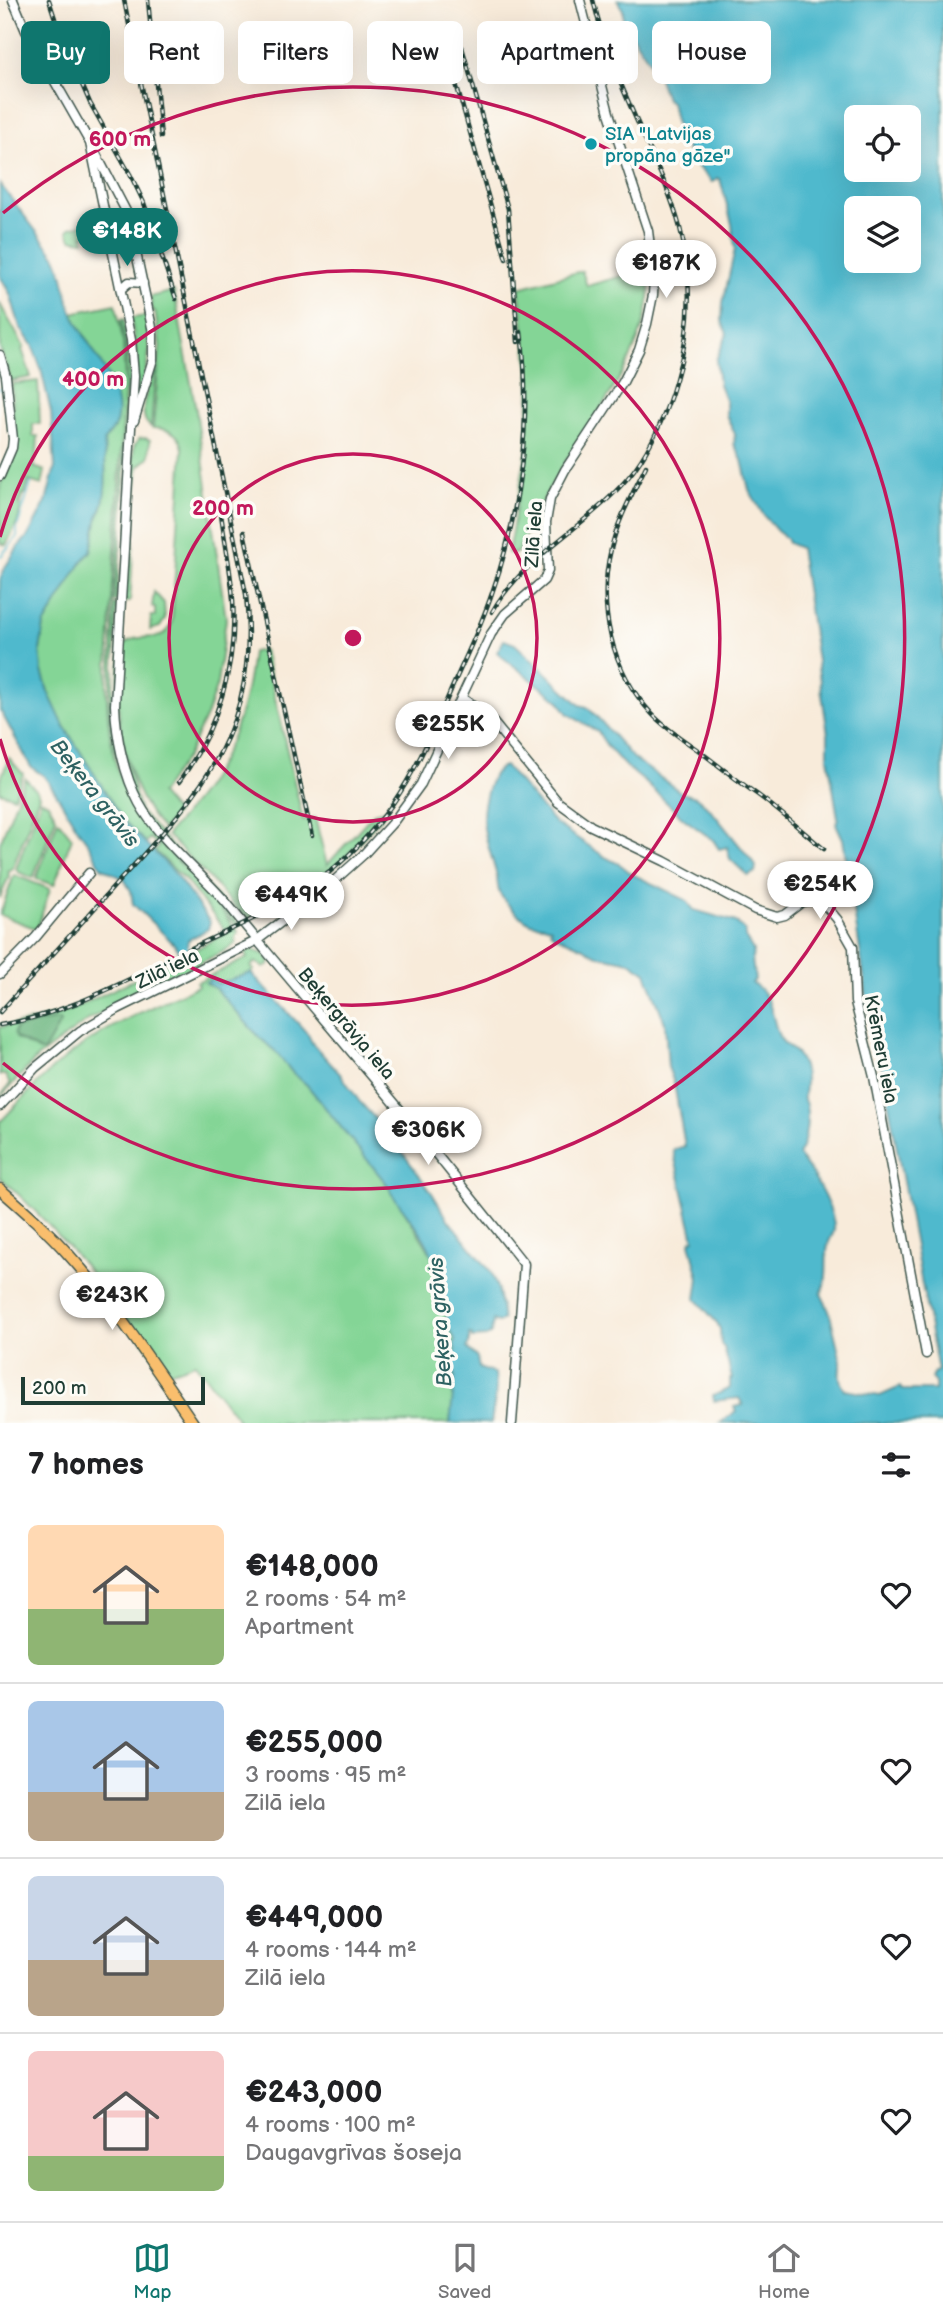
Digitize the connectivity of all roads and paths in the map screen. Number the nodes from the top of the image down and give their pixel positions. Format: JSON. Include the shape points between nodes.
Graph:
{"nodes":[{"id":1,"x":13,"y":0,"type":"edge"},
{"id":2,"x":580,"y":0,"type":"edge"},
{"id":3,"x":90,"y":143,"type":"junction"},
{"id":4,"x":143,"y":283,"type":"junction"},
{"id":5,"x":121,"y":289,"type":"junction"},
{"id":6,"x":0,"y":355,"type":"edge"},
{"id":7,"x":131,"y":434,"type":"junction"},
{"id":8,"x":0,"y":477,"type":"edge"},
{"id":9,"x":462,"y":698,"type":"junction"},
{"id":10,"x":89,"y":873,"type":"dead end"},
{"id":11,"x":256,"y":940,"type":"junction"},
{"id":12,"x":0,"y":974,"type":"edge"},
{"id":13,"x":0,"y":1106,"type":"edge"},
{"id":14,"x":0,"y":1189,"type":"edge"},
{"id":15,"x":926,"y":1354,"type":"dead end"},
{"id":16,"x":193,"y":1423,"type":"edge"},
{"id":17,"x":512,"y":1423,"type":"edge"}],
"edges":[{"from":1,"to":3,"type":"street"},
{"from":2,"to":9,"type":"street","name":"Zilā iela","via":[[648,231],[653,295],[639,350],[550,499],[544,580],[505,614],[491,634]]},
{"from":3,"to":4,"type":"street","via":[[123,202]]},
{"from":3,"to":5,"type":"street"},
{"from":4,"to":5,"type":"street","via":[[130,282]]},
{"from":4,"to":7,"type":"street","via":[[154,346]]},
{"from":5,"to":7,"type":"street","via":[[134,360]]},
{"from":6,"to":8,"type":"street","via":[[13,439]]},
{"from":7,"to":11,"type":"street","name":"Beķergrāvja iela","via":[[115,705],[127,770],[148,817]]},
{"from":9,"to":11,"type":"street","name":"Zilā iela","via":[[421,784],[381,836],[325,889]]},
{"from":9,"to":15,"type":"street","name":"Krēmeru iela","via":[[492,721],[558,802],[591,826],[755,910],[777,917],[802,902],[816,900],[837,919],[853,947],[855,1002],[874,1077]]},
{"from":10,"to":12,"type":"street"},
{"from":11,"to":13,"type":"street","name":"Zilā iela","via":[[80,1031],[46,1058]]},
{"from":11,"to":17,"type":"street","name":"Beķergrāvja iela","via":[[524,1264]]},
{"from":14,"to":16,"type":"main road","via":[[87,1276]]}]}
